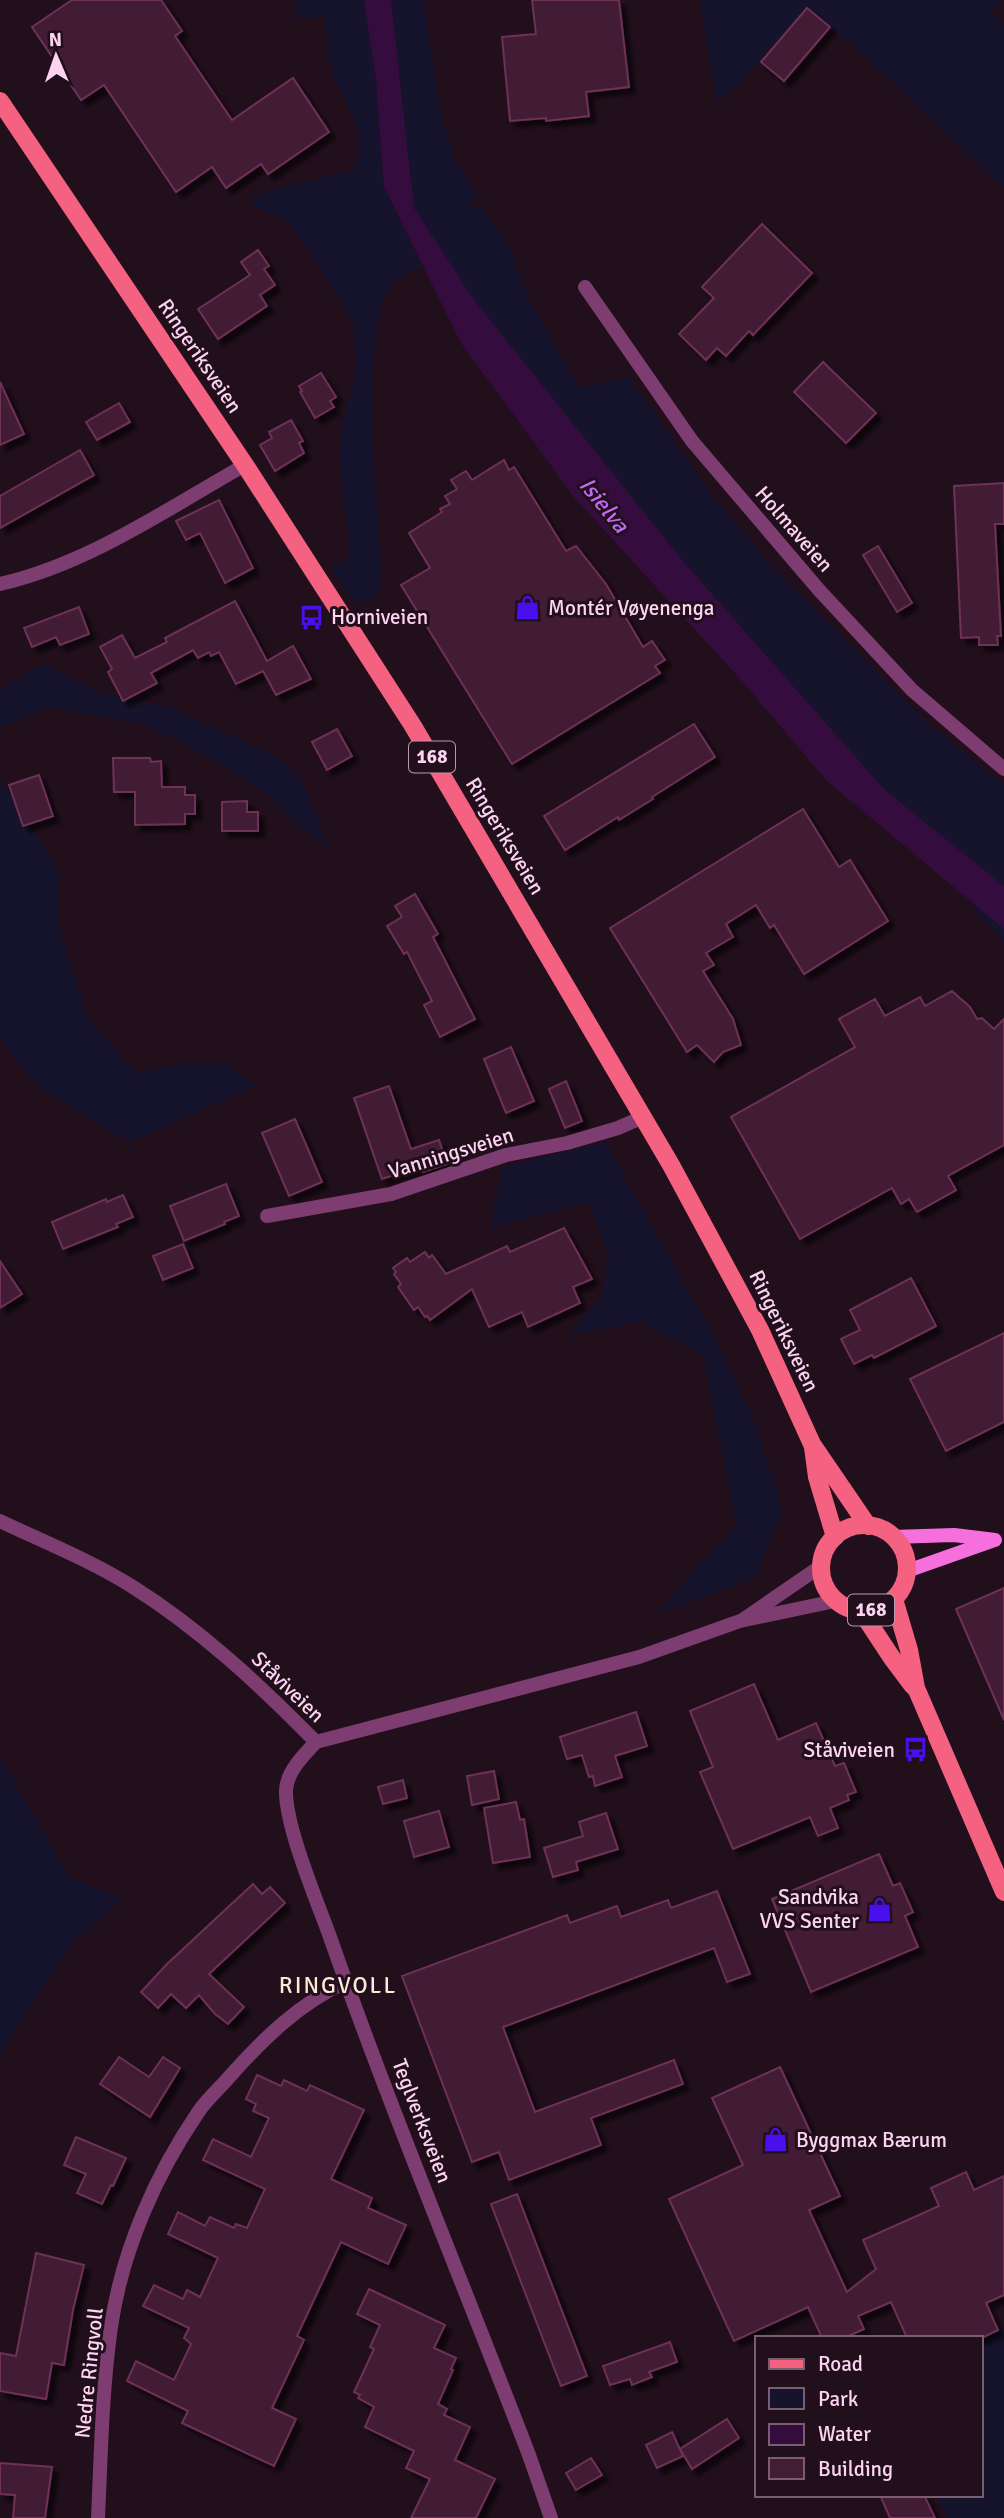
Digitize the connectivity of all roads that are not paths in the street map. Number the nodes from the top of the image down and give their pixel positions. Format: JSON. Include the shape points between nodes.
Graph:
{"nodes":[{"id":1,"x":0,"y":101,"type":"edge"},
{"id":2,"x":585,"y":287,"type":"dead end"},
{"id":3,"x":245,"y":466,"type":"junction"},
{"id":4,"x":0,"y":584,"type":"edge"},
{"id":5,"x":1004,"y":769,"type":"edge"},
{"id":6,"x":643,"y":1116,"type":"junction"},
{"id":7,"x":267,"y":1216,"type":"dead end"},
{"id":8,"x":812,"y":1444,"type":"junction"},
{"id":9,"x":0,"y":1521,"type":"edge"},
{"id":10,"x":868,"y":1526,"type":"junction"},
{"id":11,"x":835,"y":1537,"type":"junction"},
{"id":12,"x":893,"y":1537,"type":"junction"},
{"id":13,"x":1000,"y":1539,"type":"edge"},
{"id":14,"x":821,"y":1566,"type":"junction"},
{"id":15,"x":907,"y":1571,"type":"junction"},
{"id":16,"x":894,"y":1599,"type":"junction"},
{"id":17,"x":835,"y":1601,"type":"junction"},
{"id":18,"x":861,"y":1611,"type":"junction"},
{"id":19,"x":740,"y":1621,"type":"junction"},
{"id":20,"x":916,"y":1688,"type":"junction"},
{"id":21,"x":316,"y":1742,"type":"junction"},
{"id":22,"x":1004,"y":1892,"type":"edge"},
{"id":23,"x":346,"y":1982,"type":"junction"},
{"id":24,"x":98,"y":2518,"type":"edge"},
{"id":25,"x":551,"y":2518,"type":"edge"}],
"edges":[{"from":1,"to":3,"type":"main road","name":"Ringeriksveien","number":"168"},
{"from":2,"to":5,"type":"street","name":"Holmaveien","via":[[692,441],[819,590],[912,690]]},
{"from":3,"to":4,"type":"street","via":[[90,553]]},
{"from":3,"to":6,"type":"main road","name":"Ringeriksveien","number":"168","via":[[413,726]]},
{"from":6,"to":7,"type":"street","name":"Vanningsveien","via":[[618,1128],[506,1155],[391,1194]]},
{"from":6,"to":8,"type":"main road","name":"Ringeriksveien","number":"168","via":[[739,1289]]},
{"from":8,"to":10,"type":"main road","name":"Ringeriksveien","number":"168"},
{"from":8,"to":11,"type":"main road","name":"Ringeriksveien","number":"168"},
{"from":9,"to":21,"type":"street","name":"Ståviveien","via":[[131,1586],[179,1618]]},
{"from":10,"to":11,"type":"main road"},
{"from":10,"to":12,"type":"main road"},
{"from":11,"to":14,"type":"main road"},
{"from":12,"to":13,"type":"street"},
{"from":12,"to":15,"type":"main road","number":"168","via":[[904,1552]]},
{"from":13,"to":15,"type":"street"},
{"from":14,"to":17,"type":"main road","number":"168","via":[[827,1591]]},
{"from":14,"to":19,"type":"street","name":"Ståviveien"},
{"from":15,"to":16,"type":"main road","number":"168"},
{"from":16,"to":18,"type":"main road","number":"168"},
{"from":16,"to":20,"type":"main road","number":"168"},
{"from":17,"to":18,"type":"main road","number":"168"},
{"from":17,"to":19,"type":"street","name":"Ståviveien"},
{"from":18,"to":20,"type":"main road","number":"168"},
{"from":19,"to":21,"type":"street","name":"Ståviveien","via":[[639,1657]]},
{"from":20,"to":22,"type":"main road","number":"168"},
{"from":21,"to":23,"type":"street","name":"Teglverksveien","via":[[297,1762],[286,1787],[287,1804]]},
{"from":23,"to":24,"type":"street","name":"Nedre Ringvoll","via":[[300,2009],[253,2050],[200,2110],[156,2184],[127,2258],[111,2325]]},
{"from":23,"to":25,"type":"street","name":"Teglverksveien"}]}
